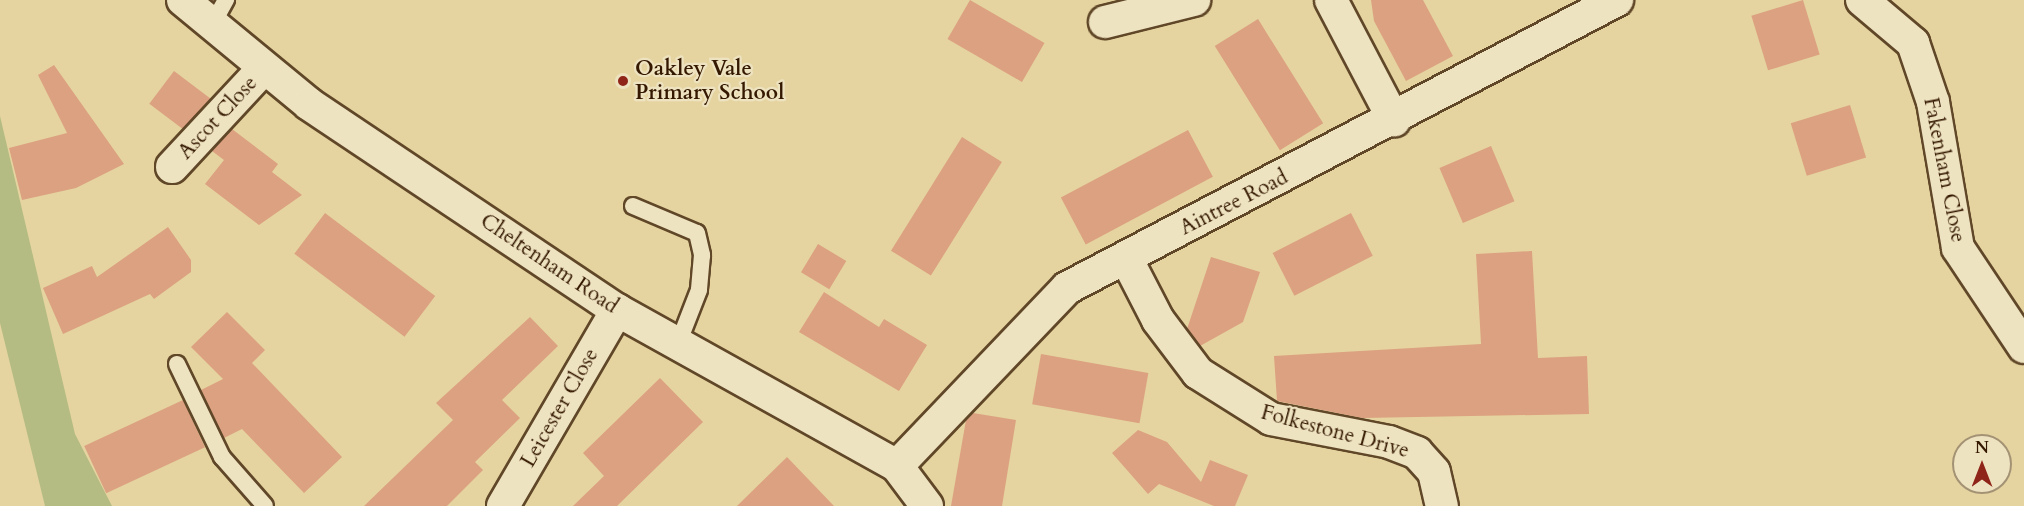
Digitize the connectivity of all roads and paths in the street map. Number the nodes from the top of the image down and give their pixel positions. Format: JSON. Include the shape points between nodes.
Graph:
{"nodes":[{"id":1,"x":183,"y":0,"type":"edge"},
{"id":2,"x":1194,"y":0,"type":"edge"},
{"id":3,"x":1331,"y":0,"type":"edge"},
{"id":4,"x":1617,"y":0,"type":"edge"},
{"id":5,"x":1862,"y":0,"type":"edge"},
{"id":6,"x":219,"y":12,"type":"edge"},
{"id":7,"x":1105,"y":22,"type":"dead end"},
{"id":8,"x":263,"y":69,"type":"junction"},
{"id":9,"x":1394,"y":120,"type":"junction"},
{"id":10,"x":172,"y":167,"type":"dead end"},
{"id":11,"x":633,"y":206,"type":"dead end"},
{"id":12,"x":1126,"y":258,"type":"junction"},
{"id":13,"x":617,"y":310,"type":"junction"},
{"id":14,"x":678,"y":344,"type":"junction"},
{"id":15,"x":2024,"y":347,"type":"edge"},
{"id":16,"x":177,"y":364,"type":"dead end"},
{"id":17,"x":897,"y":466,"type":"junction"},
{"id":18,"x":266,"y":506,"type":"edge"},
{"id":19,"x":503,"y":506,"type":"edge"},
{"id":20,"x":927,"y":506,"type":"edge"},
{"id":21,"x":1442,"y":506,"type":"edge"}],
"edges":[{"from":1,"to":6,"type":"street","name":"Cheltenham Road"},
{"from":2,"to":7,"type":"street"},
{"from":3,"to":9,"type":"street"},
{"from":4,"to":9,"type":"street","name":"Aintree Road"},
{"from":5,"to":15,"type":"street","name":"Fakenham Close","via":[[1913,43],[1933,102],[1958,248]]},
{"from":6,"to":8,"type":"street","name":"Cheltenham Road"},
{"from":8,"to":10,"type":"street","name":"Ascot Close"},
{"from":8,"to":13,"type":"street","name":"Cheltenham Road"},
{"from":9,"to":12,"type":"street","name":"Aintree Road"},
{"from":11,"to":14,"type":"lane","via":[[697,233],[699,290]]},
{"from":12,"to":17,"type":"street","name":"Aintree Road","via":[[1067,288]]},
{"from":12,"to":21,"type":"street","name":"Folkestone Drive","via":[[1158,320],[1198,372],[1271,419],[1389,442],[1417,453],[1434,472]]},
{"from":13,"to":14,"type":"street","name":"Cheltenham Road"},
{"from":13,"to":19,"type":"street","name":"Leicester Close"},
{"from":14,"to":17,"type":"street","name":"Cheltenham Road"},
{"from":16,"to":18,"type":"lane","via":[[222,457]]},
{"from":17,"to":20,"type":"street","name":"Cheltenham Road"}]}
